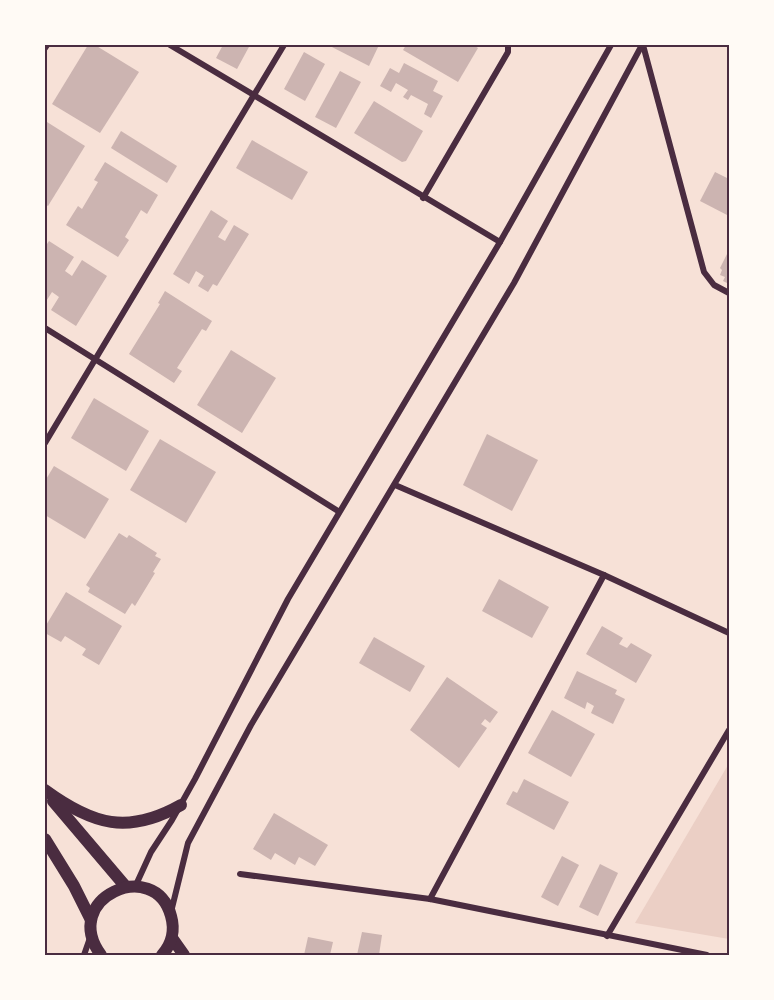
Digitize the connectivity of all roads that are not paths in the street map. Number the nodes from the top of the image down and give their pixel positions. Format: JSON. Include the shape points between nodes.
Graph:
{"nodes":[{"id":1,"x":170,"y":45,"type":"edge"},
{"id":2,"x":284,"y":45,"type":"edge"},
{"id":3,"x":508,"y":45,"type":"edge"},
{"id":4,"x":611,"y":45,"type":"edge"},
{"id":5,"x":643,"y":45,"type":"edge"},
{"id":6,"x":252,"y":94,"type":"junction"},
{"id":7,"x":423,"y":198,"type":"junction"},
{"id":8,"x":500,"y":242,"type":"junction"},
{"id":9,"x":729,"y":293,"type":"edge"},
{"id":10,"x":45,"y":328,"type":"edge"},
{"id":11,"x":97,"y":360,"type":"junction"},
{"id":12,"x":45,"y":443,"type":"edge"},
{"id":13,"x":395,"y":485,"type":"junction"},
{"id":14,"x":338,"y":511,"type":"junction"},
{"id":15,"x":604,"y":575,"type":"junction"},
{"id":16,"x":729,"y":633,"type":"edge"},
{"id":17,"x":729,"y":730,"type":"edge"},
{"id":18,"x":45,"y":790,"type":"edge"},
{"id":19,"x":181,"y":805,"type":"junction"},
{"id":20,"x":45,"y":839,"type":"edge"},
{"id":21,"x":240,"y":874,"type":"dead end"},
{"id":22,"x":130,"y":887,"type":"junction"},
{"id":23,"x":430,"y":899,"type":"junction"},
{"id":24,"x":170,"y":913,"type":"junction"},
{"id":25,"x":91,"y":920,"type":"junction"},
{"id":26,"x":91,"y":934,"type":"junction"},
{"id":27,"x":607,"y":936,"type":"junction"},
{"id":28,"x":172,"y":938,"type":"junction"},
{"id":29,"x":84,"y":955,"type":"edge"},
{"id":30,"x":101,"y":955,"type":"edge"},
{"id":31,"x":162,"y":955,"type":"edge"},
{"id":32,"x":184,"y":955,"type":"edge"},
{"id":33,"x":707,"y":955,"type":"edge"}],
"edges":[{"from":1,"to":6,"type":"street"},
{"from":2,"to":6,"type":"street"},
{"from":3,"to":7,"type":"street","via":[[508,52]]},
{"from":4,"to":8,"type":"street"},
{"from":5,"to":9,"type":"street","via":[[704,272],[714,285]]},
{"from":5,"to":13,"type":"street","via":[[514,283]]},
{"from":6,"to":7,"type":"street"},
{"from":6,"to":11,"type":"street"},
{"from":7,"to":8,"type":"street"},
{"from":8,"to":14,"type":"street"},
{"from":10,"to":11,"type":"street"},
{"from":11,"to":12,"type":"street"},
{"from":11,"to":14,"type":"street"},
{"from":13,"to":15,"type":"street"},
{"from":13,"to":24,"type":"street","via":[[231,762],[188,843]]},
{"from":14,"to":19,"type":"street"},
{"from":15,"to":16,"type":"street"},
{"from":15,"to":23,"type":"street"},
{"from":17,"to":27,"type":"street"},
{"from":18,"to":19,"type":"main road","via":[[86,816],[114,824],[150,819]]},
{"from":18,"to":22,"type":"main road"},
{"from":19,"to":22,"type":"street"},
{"from":20,"to":25,"type":"main road"},
{"from":21,"to":23,"type":"street"},
{"from":22,"to":24,"type":"main road","via":[[154,893]]},
{"from":22,"to":25,"type":"main road","via":[[105,897]]},
{"from":23,"to":27,"type":"street"},
{"from":24,"to":28,"type":"main road"},
{"from":25,"to":26,"type":"main road"},
{"from":26,"to":29,"type":"street"},
{"from":26,"to":30,"type":"main road"},
{"from":27,"to":33,"type":"street"},
{"from":28,"to":31,"type":"main road"},
{"from":28,"to":32,"type":"main road"}]}
